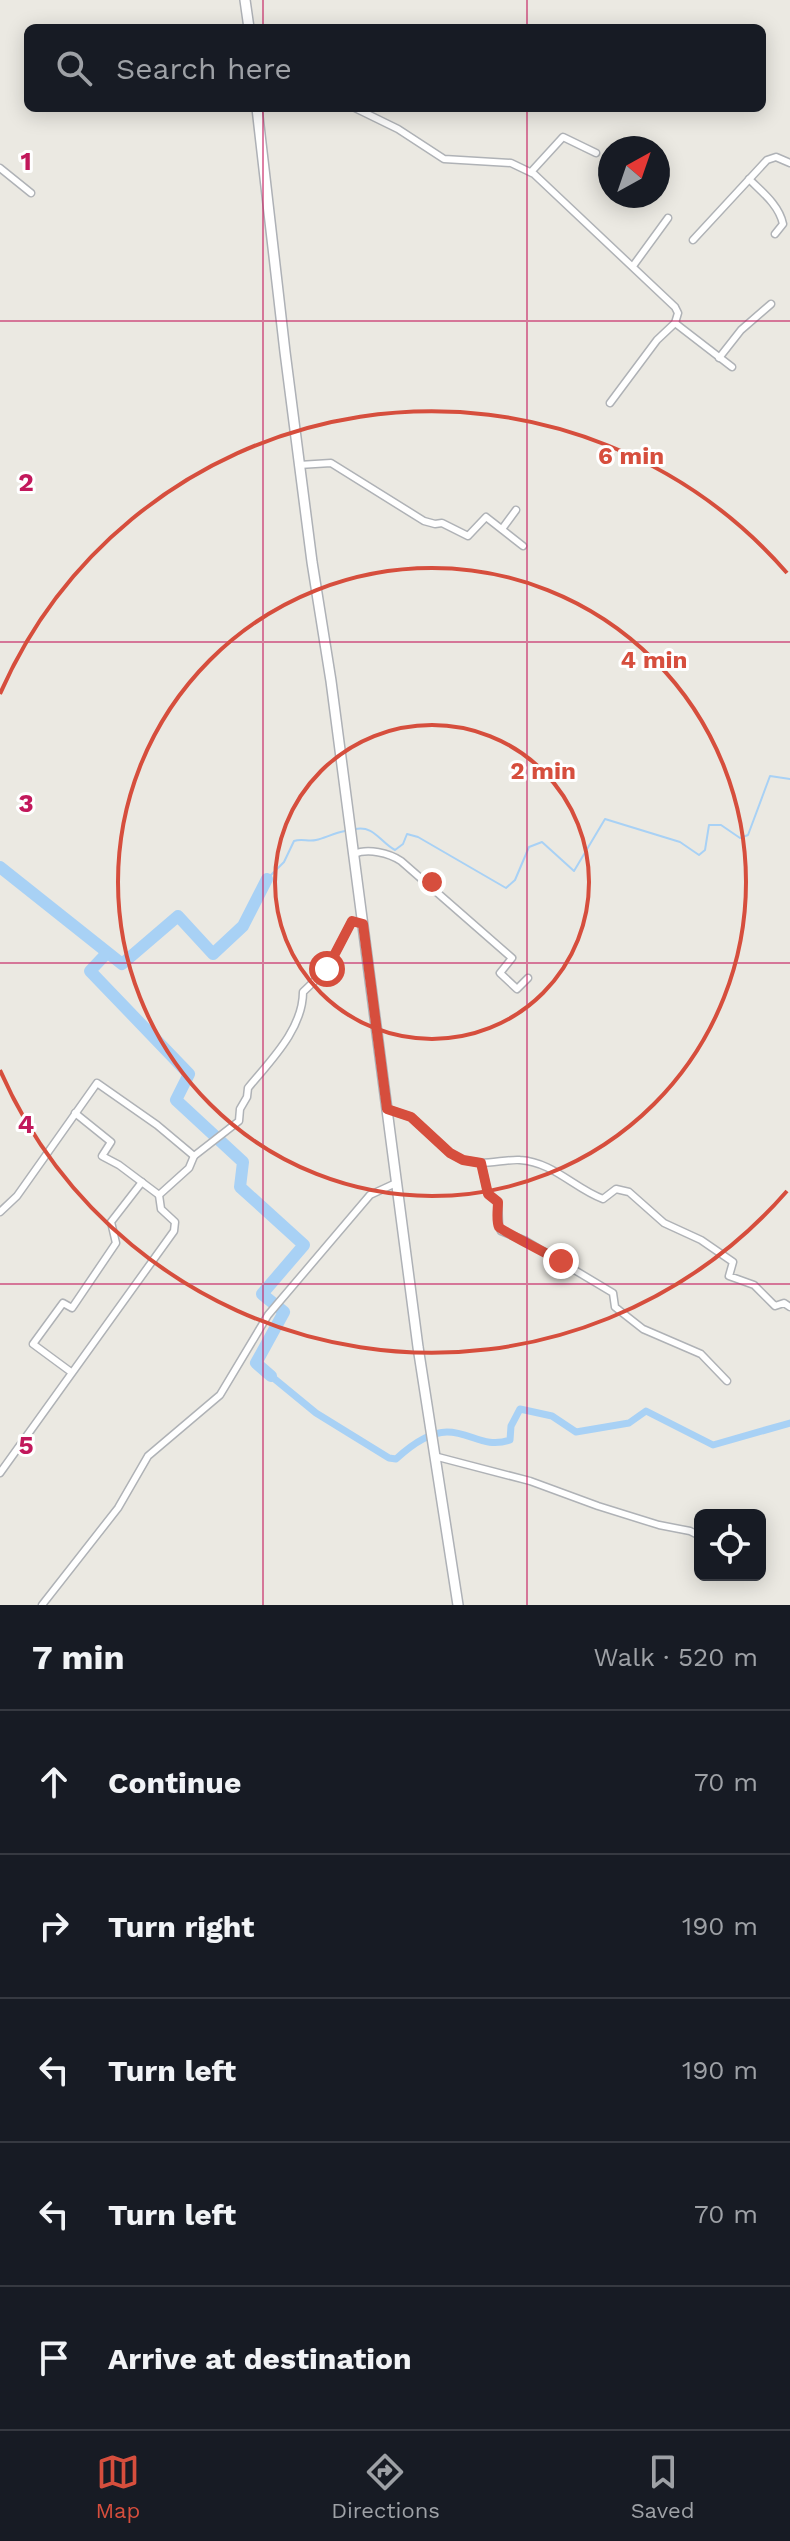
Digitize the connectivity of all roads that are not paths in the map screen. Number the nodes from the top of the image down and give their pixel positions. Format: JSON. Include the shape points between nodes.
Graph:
{"nodes":[{"id":1,"x":245,"y":0,"type":"edge"},
{"id":2,"x":248,"y":24,"type":"edge"},
{"id":3,"x":257,"y":112,"type":"edge"},
{"id":4,"x":363,"y":112,"type":"edge"},
{"id":5,"x":596,"y":153,"type":"dead end"},
{"id":6,"x":790,"y":163,"type":"edge"},
{"id":7,"x":0,"y":168,"type":"edge"},
{"id":8,"x":531,"y":172,"type":"junction"},
{"id":9,"x":749,"y":179,"type":"junction"},
{"id":10,"x":31,"y":193,"type":"dead end"},
{"id":11,"x":668,"y":218,"type":"dead end"},
{"id":12,"x":775,"y":234,"type":"dead end"},
{"id":13,"x":693,"y":240,"type":"dead end"},
{"id":14,"x":633,"y":266,"type":"junction"},
{"id":15,"x":771,"y":304,"type":"dead end"},
{"id":16,"x":675,"y":323,"type":"junction"},
{"id":17,"x":719,"y":358,"type":"junction"},
{"id":18,"x":732,"y":367,"type":"dead end"},
{"id":19,"x":610,"y":403,"type":"dead end"},
{"id":20,"x":299,"y":465,"type":"junction"},
{"id":21,"x":516,"y":510,"type":"dead end"},
{"id":22,"x":502,"y":529,"type":"junction"},
{"id":23,"x":523,"y":546,"type":"dead end"},
{"id":24,"x":354,"y":854,"type":"junction"},
{"id":25,"x":363,"y":924,"type":"junction"},
{"id":26,"x":528,"y":978,"type":"dead end"},
{"id":27,"x":387,"y":1109,"type":"junction"},
{"id":28,"x":75,"y":1113,"type":"junction"},
{"id":29,"x":194,"y":1156,"type":"junction"},
{"id":30,"x":481,"y":1163,"type":"junction"},
{"id":31,"x":142,"y":1182,"type":"junction"},
{"id":32,"x":396,"y":1183,"type":"junction"},
{"id":33,"x":159,"y":1195,"type":"junction"},
{"id":34,"x":0,"y":1212,"type":"edge"},
{"id":35,"x":790,"y":1307,"type":"edge"},
{"id":36,"x":71,"y":1372,"type":"junction"},
{"id":37,"x":727,"y":1381,"type":"dead end"},
{"id":38,"x":434,"y":1456,"type":"junction"},
{"id":39,"x":0,"y":1473,"type":"edge"},
{"id":40,"x":694,"y":1533,"type":"edge"},
{"id":41,"x":42,"y":1605,"type":"edge"},
{"id":42,"x":458,"y":1605,"type":"edge"}],
"edges":[{"from":1,"to":2,"type":"street"},
{"from":3,"to":20,"type":"street"},
{"from":4,"to":8,"type":"street","via":[[444,159],[511,163]]},
{"from":5,"to":8,"type":"street","via":[[563,137]]},
{"from":6,"to":9,"type":"street","via":[[772,157]]},
{"from":7,"to":10,"type":"street"},
{"from":8,"to":14,"type":"street"},
{"from":9,"to":12,"type":"street","via":[[782,216]]},
{"from":9,"to":13,"type":"street"},
{"from":11,"to":14,"type":"street"},
{"from":14,"to":16,"type":"street","via":[[675,307]]},
{"from":15,"to":17,"type":"street"},
{"from":16,"to":17,"type":"street"},
{"from":16,"to":19,"type":"street"},
{"from":17,"to":18,"type":"street"},
{"from":20,"to":22,"type":"street","via":[[331,463],[424,521],[468,536],[486,517]]},
{"from":20,"to":24,"type":"street"},
{"from":21,"to":22,"type":"street"},
{"from":22,"to":23,"type":"street"},
{"from":24,"to":25,"type":"street"},
{"from":24,"to":26,"type":"street","via":[[392,855],[401,861],[512,958],[500,973],[517,989]]},
{"from":25,"to":27,"type":"street"},
{"from":25,"to":29,"type":"street","via":[[352,921],[327,969],[303,992],[293,1028],[248,1088],[239,1121]]},
{"from":27,"to":30,"type":"street","via":[[411,1117],[450,1153]]},
{"from":27,"to":32,"type":"street"},
{"from":28,"to":29,"type":"street","via":[[97,1083],[102,1084]]},
{"from":28,"to":31,"type":"street","via":[[111,1142],[102,1156]]},
{"from":28,"to":34,"type":"street"},
{"from":29,"to":33,"type":"street","via":[[189,1168]]},
{"from":30,"to":35,"type":"street","via":[[538,1164],[603,1199],[616,1189],[629,1192],[664,1223],[733,1262],[729,1276],[754,1285],[775,1306]]},
{"from":30,"to":37,"type":"street","via":[[488,1194],[498,1202],[501,1231],[613,1293],[615,1307],[643,1329],[701,1354]]},
{"from":31,"to":33,"type":"street"},
{"from":31,"to":36,"type":"street","via":[[111,1222],[116,1243],[101,1267],[72,1308],[63,1303],[33,1344]]},
{"from":32,"to":38,"type":"street"},
{"from":32,"to":41,"type":"street","via":[[370,1195],[268,1315],[220,1395],[148,1456],[118,1508]]},
{"from":33,"to":36,"type":"street","via":[[161,1209],[176,1227]]},
{"from":36,"to":39,"type":"street"},
{"from":38,"to":40,"type":"street"},
{"from":38,"to":42,"type":"street"}]}
